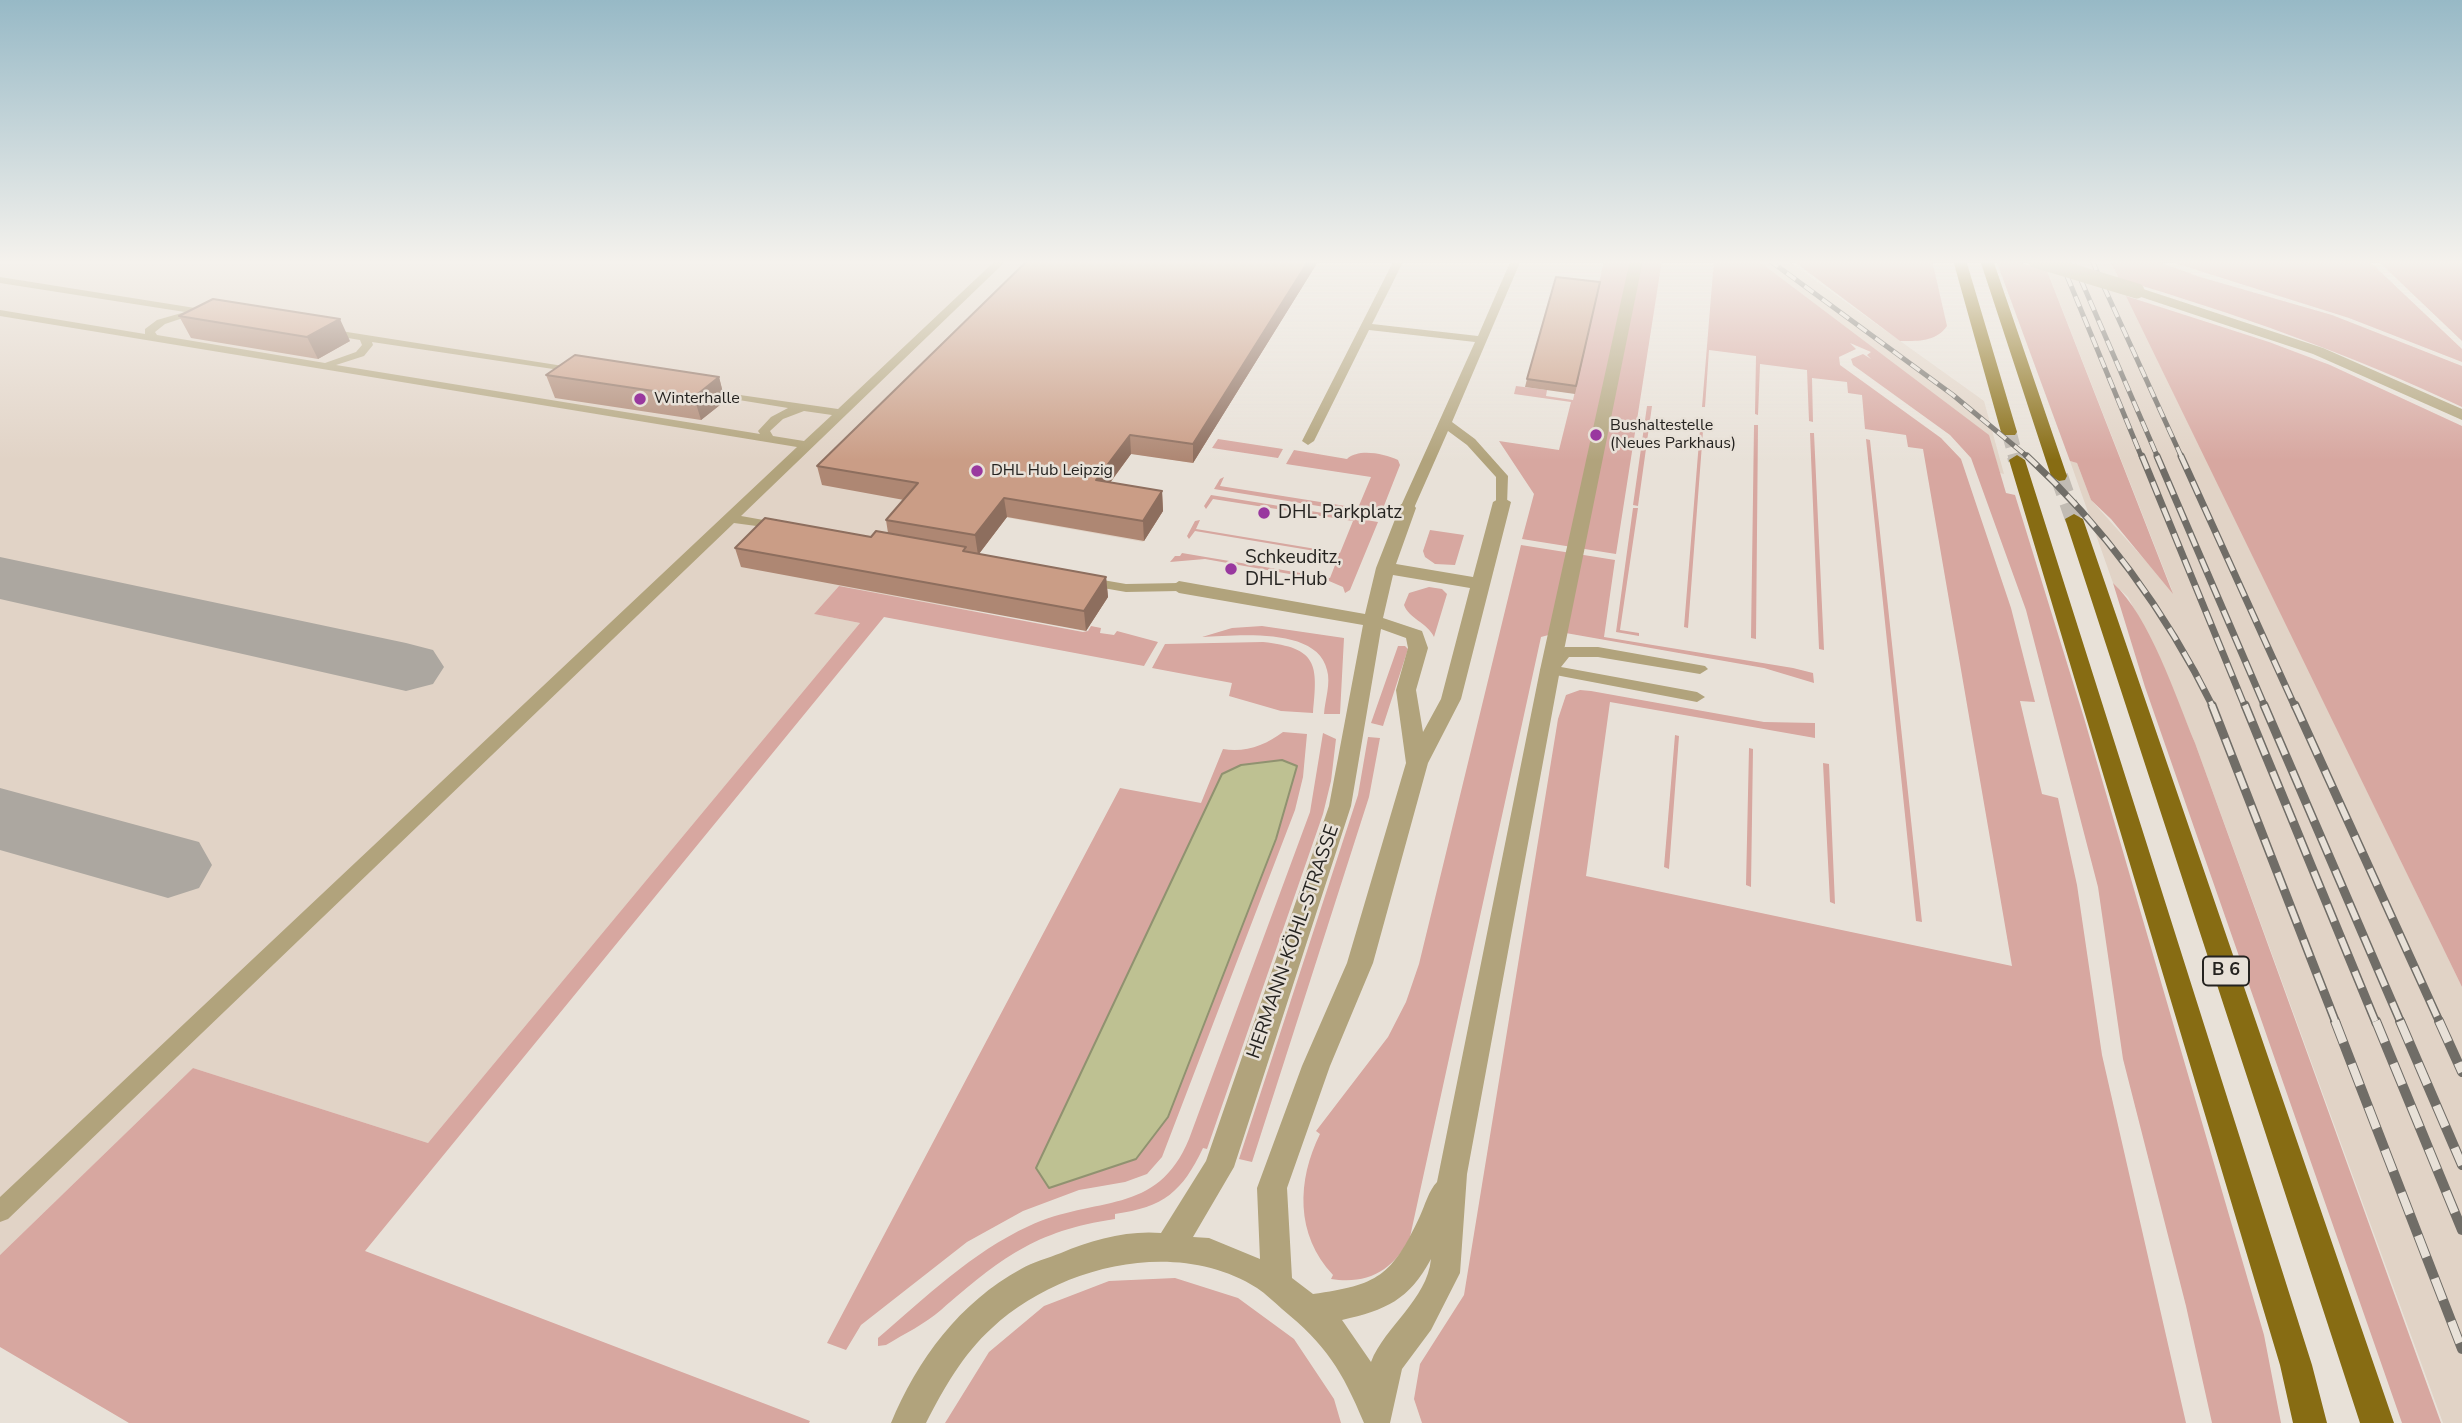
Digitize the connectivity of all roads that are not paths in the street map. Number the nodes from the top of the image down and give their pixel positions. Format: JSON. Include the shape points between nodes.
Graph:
{"nodes":[{"id":1,"x":82,"y":326,"type":"edge"},
{"id":2,"x":156,"y":326,"type":"edge"},
{"id":3,"x":932,"y":326,"type":"edge"},
{"id":4,"x":1488,"y":326,"type":"edge"},
{"id":5,"x":1623,"y":326,"type":"edge"},
{"id":6,"x":1978,"y":326,"type":"edge"},
{"id":7,"x":2008,"y":326,"type":"edge"},
{"id":8,"x":2244,"y":326,"type":"edge"},
{"id":9,"x":1367,"y":327,"type":"joint"},
{"id":10,"x":310,"y":329,"type":"edge"},
{"id":11,"x":153,"y":338,"type":"junction"},
{"id":12,"x":364,"y":338,"type":"junction"},
{"id":13,"x":1482,"y":340,"type":"junction"},
{"id":14,"x":317,"y":365,"type":"junction"},
{"id":15,"x":584,"y":373,"type":"edge"},
{"id":16,"x":694,"y":390,"type":"edge"},
{"id":17,"x":804,"y":407,"type":"junction"},
{"id":18,"x":841,"y":413,"type":"junction"},
{"id":19,"x":2462,"y":415,"type":"edge"},
{"id":20,"x":1446,"y":423,"type":"junction"},
{"id":21,"x":769,"y":439,"type":"junction"},
{"id":22,"x":1308,"y":440,"type":"dead end"},
{"id":23,"x":807,"y":445,"type":"junction"},
{"id":24,"x":2059,"y":476,"type":"tunnel mouth"},
{"id":25,"x":1502,"y":502,"type":"joint"},
{"id":26,"x":1407,"y":508,"type":"joint"},
{"id":27,"x":732,"y":518,"type":"junction"},
{"id":28,"x":2074,"y":519,"type":"tunnel mouth"},
{"id":29,"x":800,"y":530,"type":"edge"},
{"id":30,"x":1385,"y":568,"type":"junction"},
{"id":31,"x":1068,"y":578,"type":"edge"},
{"id":32,"x":1480,"y":584,"type":"junction"},
{"id":33,"x":1179,"y":587,"type":"joint"},
{"id":34,"x":1373,"y":621,"type":"junction"},
{"id":35,"x":1700,"y":669,"type":"dead end"},
{"id":36,"x":1550,"y":670,"type":"junction"},
{"id":37,"x":1697,"y":697,"type":"dead end"},
{"id":38,"x":1417,"y":762,"type":"junction"},
{"id":39,"x":1452,"y":1174,"type":"junction"},
{"id":40,"x":0,"y":1212,"type":"edge"},
{"id":41,"x":1170,"y":1246,"type":"junction"},
{"id":42,"x":1277,"y":1283,"type":"junction"},
{"id":43,"x":1310,"y":1310,"type":"junction"},
{"id":44,"x":1378,"y":1416,"type":"edge"},
{"id":45,"x":908,"y":1423,"type":"edge"},
{"id":46,"x":2310,"y":1423,"type":"edge"},
{"id":47,"x":2377,"y":1423,"type":"edge"}],
"edges":[{"from":1,"to":11,"type":"lane"},
{"from":2,"to":11,"type":"lane","via":[[149,331]]},
{"from":3,"to":18,"type":"lane"},
{"from":4,"to":13,"type":"lane"},
{"from":5,"to":36,"type":"street"},
{"from":6,"to":46,"type":"main road","number":"B 6"},
{"from":7,"to":24,"type":"main road"},
{"from":8,"to":19,"type":"street","bridge":true,"via":[[2318,351]]},
{"from":9,"to":13,"type":"lane"},
{"from":9,"to":22,"type":"lane"},
{"from":10,"to":12,"type":"lane"},
{"from":11,"to":14,"type":"lane"},
{"from":12,"to":14,"type":"lane","via":[[369,345],[359,354]]},
{"from":12,"to":15,"type":"lane"},
{"from":13,"to":20,"type":"lane"},
{"from":14,"to":21,"type":"lane"},
{"from":16,"to":17,"type":"lane"},
{"from":17,"to":18,"type":"lane"},
{"from":17,"to":21,"type":"lane","via":[[771,421],[764,431]]},
{"from":18,"to":23,"type":"lane"},
{"from":20,"to":25,"type":"lane","via":[[1502,476]]},
{"from":20,"to":26,"type":"lane"},
{"from":21,"to":23,"type":"lane"},
{"from":23,"to":27,"type":"lane"},
{"from":25,"to":32,"type":"street"},
{"from":26,"to":30,"type":"street","name":"HERMANN-KÖHL-STRASSE"},
{"from":27,"to":29,"type":"lane"},
{"from":27,"to":40,"type":"lane"},
{"from":28,"to":47,"type":"main road","number":"B 6"},
{"from":30,"to":32,"type":"street"},
{"from":30,"to":34,"type":"street","name":"HERMANN-KÖHL-STRASSE"},
{"from":31,"to":33,"type":"lane","via":[[1126,588]]},
{"from":32,"to":38,"type":"street","via":[[1451,698]]},
{"from":33,"to":34,"type":"street"},
{"from":34,"to":38,"type":"street","via":[[1415,635],[1418,648],[1406,690]]},
{"from":34,"to":41,"type":"street","name":"HERMANN-KÖHL-STRASSE","via":[[1340,806],[1219,1167]]},
{"from":35,"to":36,"type":"lane","via":[[1598,652],[1565,652]]},
{"from":36,"to":37,"type":"lane"},
{"from":36,"to":39,"type":"street"},
{"from":38,"to":42,"type":"street","via":[[1360,963],[1272,1188]]},
{"from":39,"to":43,"type":"street","via":[[1429,1232],[1396,1284],[1351,1304]]},
{"from":39,"to":44,"type":"street","via":[[1445,1273],[1420,1319],[1388,1361]]},
{"from":41,"to":42,"type":"street","via":[[1208,1252]]},
{"from":41,"to":45,"type":"street","via":[[1096,1253],[1059,1264],[1024,1283],[961,1335],[935,1370]]},
{"from":42,"to":43,"type":"street"},
{"from":43,"to":44,"type":"street","via":[[1337,1338],[1359,1372]]}]}
